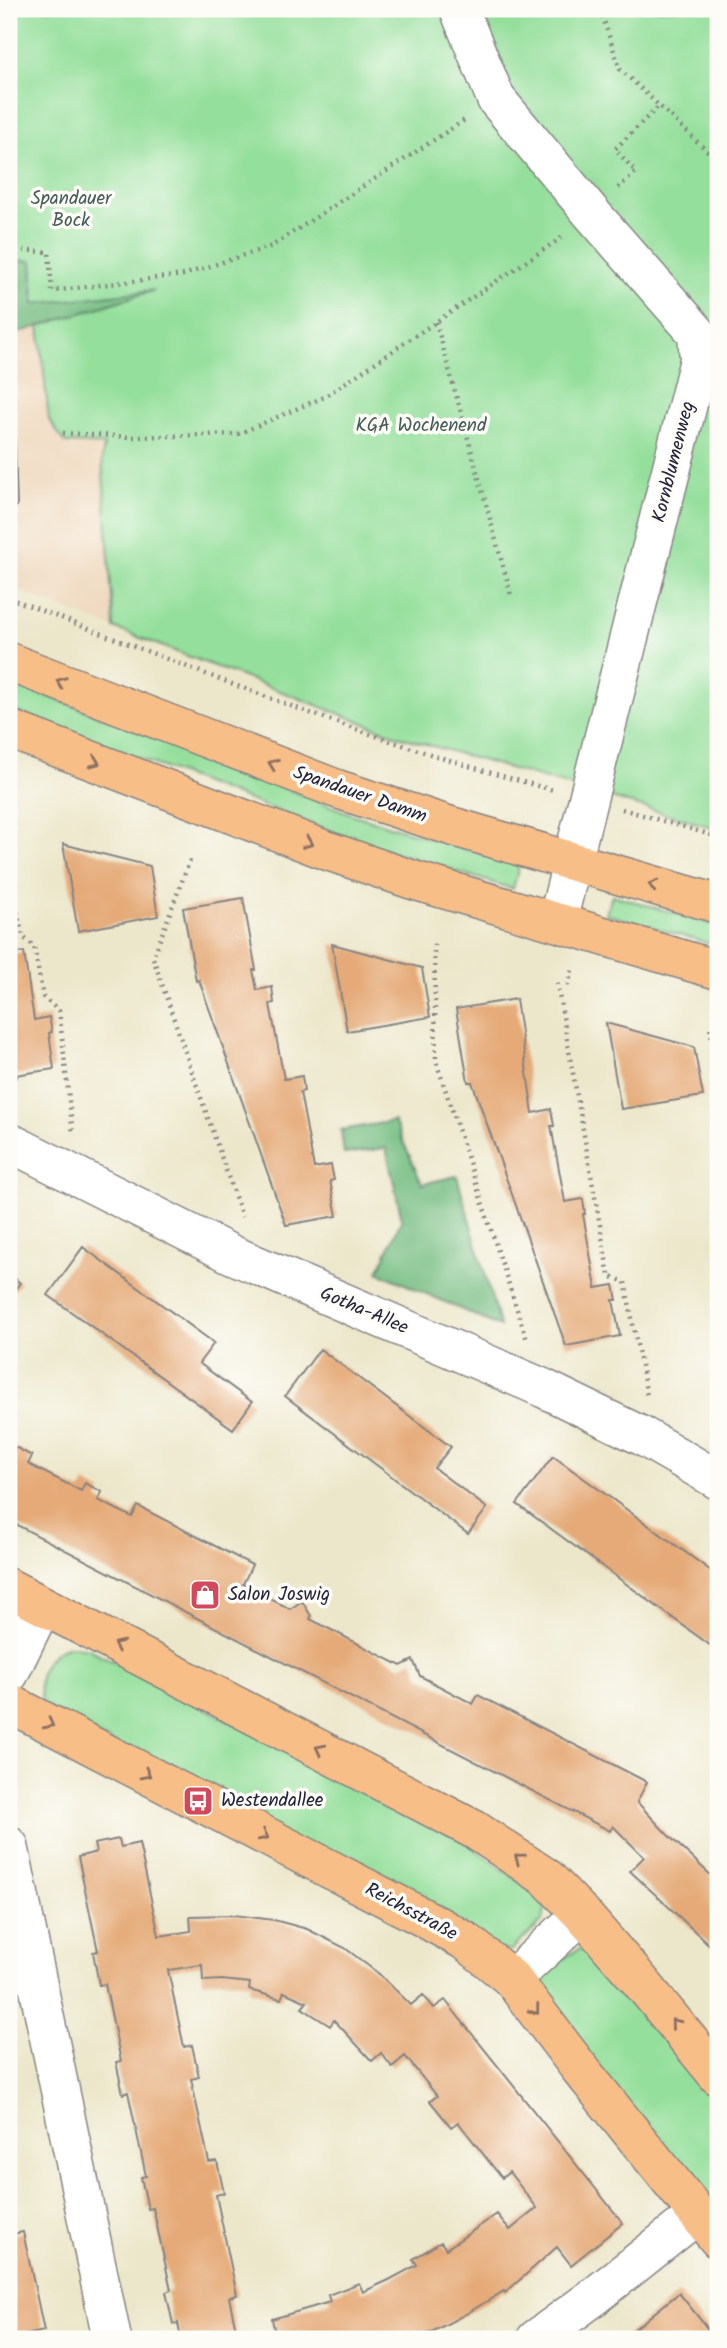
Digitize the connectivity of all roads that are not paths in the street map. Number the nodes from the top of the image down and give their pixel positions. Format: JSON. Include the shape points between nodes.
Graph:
{"nodes":[{"id":1,"x":459,"y":9,"type":"edge"},
{"id":2,"x":9,"y":662,"type":"edge"},
{"id":3,"x":9,"y":729,"type":"edge"},
{"id":4,"x":573,"y":862,"type":"junction"},
{"id":5,"x":718,"y":904,"type":"edge"},
{"id":6,"x":557,"y":922,"type":"junction"},
{"id":7,"x":718,"y":970,"type":"edge"},
{"id":8,"x":9,"y":1142,"type":"edge"},
{"id":9,"x":718,"y":1480,"type":"edge"},
{"id":10,"x":9,"y":1588,"type":"edge"},
{"id":11,"x":42,"y":1606,"type":"junction"},
{"id":12,"x":9,"y":1674,"type":"edge"},
{"id":13,"x":9,"y":1703,"type":"edge"},
{"id":14,"x":9,"y":1846,"type":"edge"},
{"id":15,"x":582,"y":1914,"type":"junction"},
{"id":16,"x":512,"y":1979,"type":"junction"},
{"id":17,"x":718,"y":2076,"type":"edge"},
{"id":18,"x":708,"y":2226,"type":"edge"},
{"id":19,"x":112,"y":2339,"type":"edge"},
{"id":20,"x":536,"y":2339,"type":"edge"}],
"edges":[{"from":1,"to":4,"type":"street","name":"Kornblumenweg","via":[[496,99],[697,333],[699,360]]},
{"from":4,"to":2,"type":"main road","name":"Spandauer Damm","one_way":true,"via":[[337,789]]},
{"from":3,"to":6,"type":"main road","one_way":true,"via":[[328,851]]},
{"from":5,"to":4,"type":"main road","name":"Spandauer Damm","one_way":true},
{"from":4,"to":6,"type":"street","name":"Kornblumenweg"},
{"from":6,"to":7,"type":"main road"},
{"from":8,"to":9,"type":"street","name":"Gotha-Allee","via":[[233,1255],[543,1388],[644,1437]]},
{"from":10,"to":11,"type":"main road"},
{"from":11,"to":12,"type":"street"},
{"from":15,"to":11,"type":"main road","one_way":true,"via":[[547,1878],[475,1829]]},
{"from":13,"to":16,"type":"main road","name":"Reichsstraße","one_way":true,"via":[[426,1919],[467,1942]]},
{"from":14,"to":19,"type":"street"},
{"from":15,"to":16,"type":"street"},
{"from":17,"to":15,"type":"main road","one_way":true},
{"from":16,"to":18,"type":"main road","name":"Reichsstraße","one_way":true},
{"from":18,"to":20,"type":"street"}]}
